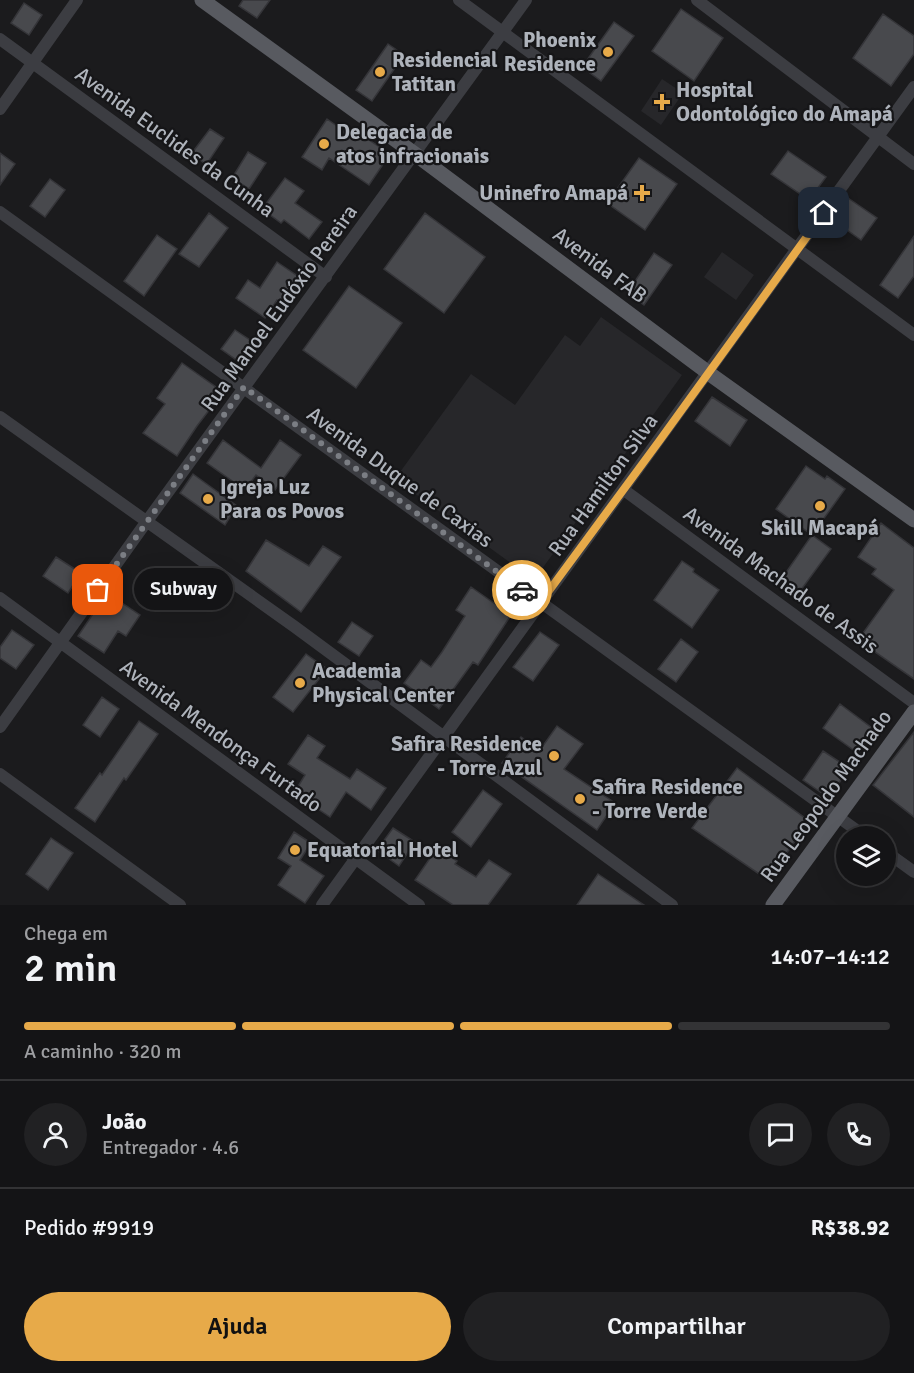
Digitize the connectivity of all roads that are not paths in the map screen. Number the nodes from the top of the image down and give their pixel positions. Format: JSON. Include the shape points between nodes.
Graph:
{"nodes":[{"id":1,"x":77,"y":0,"type":"edge"},
{"id":2,"x":202,"y":0,"type":"edge"},
{"id":3,"x":459,"y":0,"type":"edge"},
{"id":4,"x":526,"y":0,"type":"edge"},
{"id":5,"x":697,"y":0,"type":"edge"},
{"id":6,"x":503,"y":32,"type":"junction"},
{"id":7,"x":0,"y":39,"type":"edge"},
{"id":8,"x":33,"y":63,"type":"junction"},
{"id":9,"x":914,"y":87,"type":"edge"},
{"id":10,"x":0,"y":109,"type":"edge"},
{"id":11,"x":878,"y":138,"type":"junction"},
{"id":12,"x":415,"y":154,"type":"junction"},
{"id":13,"x":914,"y":164,"type":"edge"},
{"id":14,"x":0,"y":212,"type":"edge"},
{"id":15,"x":796,"y":250,"type":"junction"},
{"id":16,"x":326,"y":277,"type":"junction"},
{"id":17,"x":914,"y":335,"type":"edge"},
{"id":18,"x":709,"y":373,"type":"junction"},
{"id":19,"x":244,"y":387,"type":"junction"},
{"id":20,"x":0,"y":417,"type":"edge"},
{"id":21,"x":624,"y":489,"type":"junction"},
{"id":22,"x":914,"y":520,"type":"edge"},
{"id":23,"x":147,"y":521,"type":"junction"},
{"id":24,"x":0,"y":598,"type":"edge"},
{"id":25,"x":540,"y":603,"type":"junction"},
{"id":26,"x":61,"y":642,"type":"junction"},
{"id":27,"x":914,"y":703,"type":"edge"},
{"id":28,"x":914,"y":712,"type":"edge"},
{"id":29,"x":0,"y":727,"type":"edge"},
{"id":30,"x":443,"y":736,"type":"junction"},
{"id":31,"x":0,"y":774,"type":"edge"},
{"id":32,"x":836,"y":816,"type":"junction"},
{"id":33,"x":850,"y":826,"type":"edge"},
{"id":34,"x":356,"y":858,"type":"junction"},
{"id":35,"x":896,"y":859,"type":"edge"},
{"id":36,"x":914,"y":872,"type":"edge"},
{"id":37,"x":180,"y":905,"type":"edge"},
{"id":38,"x":322,"y":905,"type":"edge"},
{"id":39,"x":419,"y":905,"type":"edge"},
{"id":40,"x":672,"y":905,"type":"edge"},
{"id":41,"x":773,"y":905,"type":"edge"}],
"edges":[{"from":1,"to":8,"type":"street"},
{"from":2,"to":12,"type":"main road","name":"Avenida FAB"},
{"from":3,"to":6,"type":"street"},
{"from":4,"to":6,"type":"street","name":"Rua Manoel Eudóxio Pereira"},
{"from":5,"to":11,"type":"street"},
{"from":6,"to":12,"type":"street","name":"Rua Manoel Eudóxio Pereira"},
{"from":6,"to":15,"type":"street"},
{"from":7,"to":8,"type":"street","name":"Avenida Euclides da Cunha"},
{"from":8,"to":10,"type":"street"},
{"from":8,"to":16,"type":"street","name":"Avenida Euclides da Cunha"},
{"from":9,"to":11,"type":"street","name":"Rua Hamilton Silva"},
{"from":11,"to":13,"type":"street"},
{"from":11,"to":15,"type":"street","name":"Rua Hamilton Silva"},
{"from":12,"to":16,"type":"street","name":"Rua Manoel Eudóxio Pereira"},
{"from":12,"to":18,"type":"main road","name":"Avenida FAB"},
{"from":14,"to":19,"type":"street","name":"Avenida Duque de Caxias"},
{"from":15,"to":17,"type":"street"},
{"from":15,"to":18,"type":"street","name":"Rua Hamilton Silva"},
{"from":16,"to":19,"type":"street","name":"Rua Manoel Eudóxio Pereira"},
{"from":18,"to":21,"type":"street","name":"Rua Hamilton Silva"},
{"from":18,"to":22,"type":"main road","name":"Avenida FAB"},
{"from":19,"to":23,"type":"street","name":"Rua Manoel Eudóxio Pereira"},
{"from":19,"to":25,"type":"street","name":"Avenida Duque de Caxias"},
{"from":20,"to":23,"type":"street"},
{"from":21,"to":25,"type":"street","name":"Rua Hamilton Silva"},
{"from":21,"to":27,"type":"street","name":"Avenida Machado de Assis"},
{"from":23,"to":26,"type":"street","name":"Rua Manoel Eudóxio Pereira"},
{"from":23,"to":30,"type":"street"},
{"from":24,"to":26,"type":"street","name":"Avenida Mendonça Furtado"},
{"from":25,"to":30,"type":"street","name":"Rua Hamilton Silva"},
{"from":25,"to":32,"type":"street","name":"Avenida Duque de Caxias"},
{"from":26,"to":29,"type":"street","name":"Rua Manoel Eudóxio Pereira"},
{"from":26,"to":34,"type":"street","name":"Avenida Mendonça Furtado"},
{"from":28,"to":32,"type":"main road","name":"Rua Leopoldo Machado"},
{"from":30,"to":34,"type":"street","name":"Rua Hamilton Silva"},
{"from":30,"to":40,"type":"street"},
{"from":31,"to":37,"type":"street"},
{"from":32,"to":33,"type":"street","name":"Avenida Duque de Caxias"},
{"from":32,"to":41,"type":"main road","name":"Rua Leopoldo Machado"},
{"from":34,"to":38,"type":"street","name":"Rua Hamilton Silva"},
{"from":34,"to":39,"type":"street","name":"Avenida Mendonça Furtado"},
{"from":35,"to":36,"type":"street"}]}
